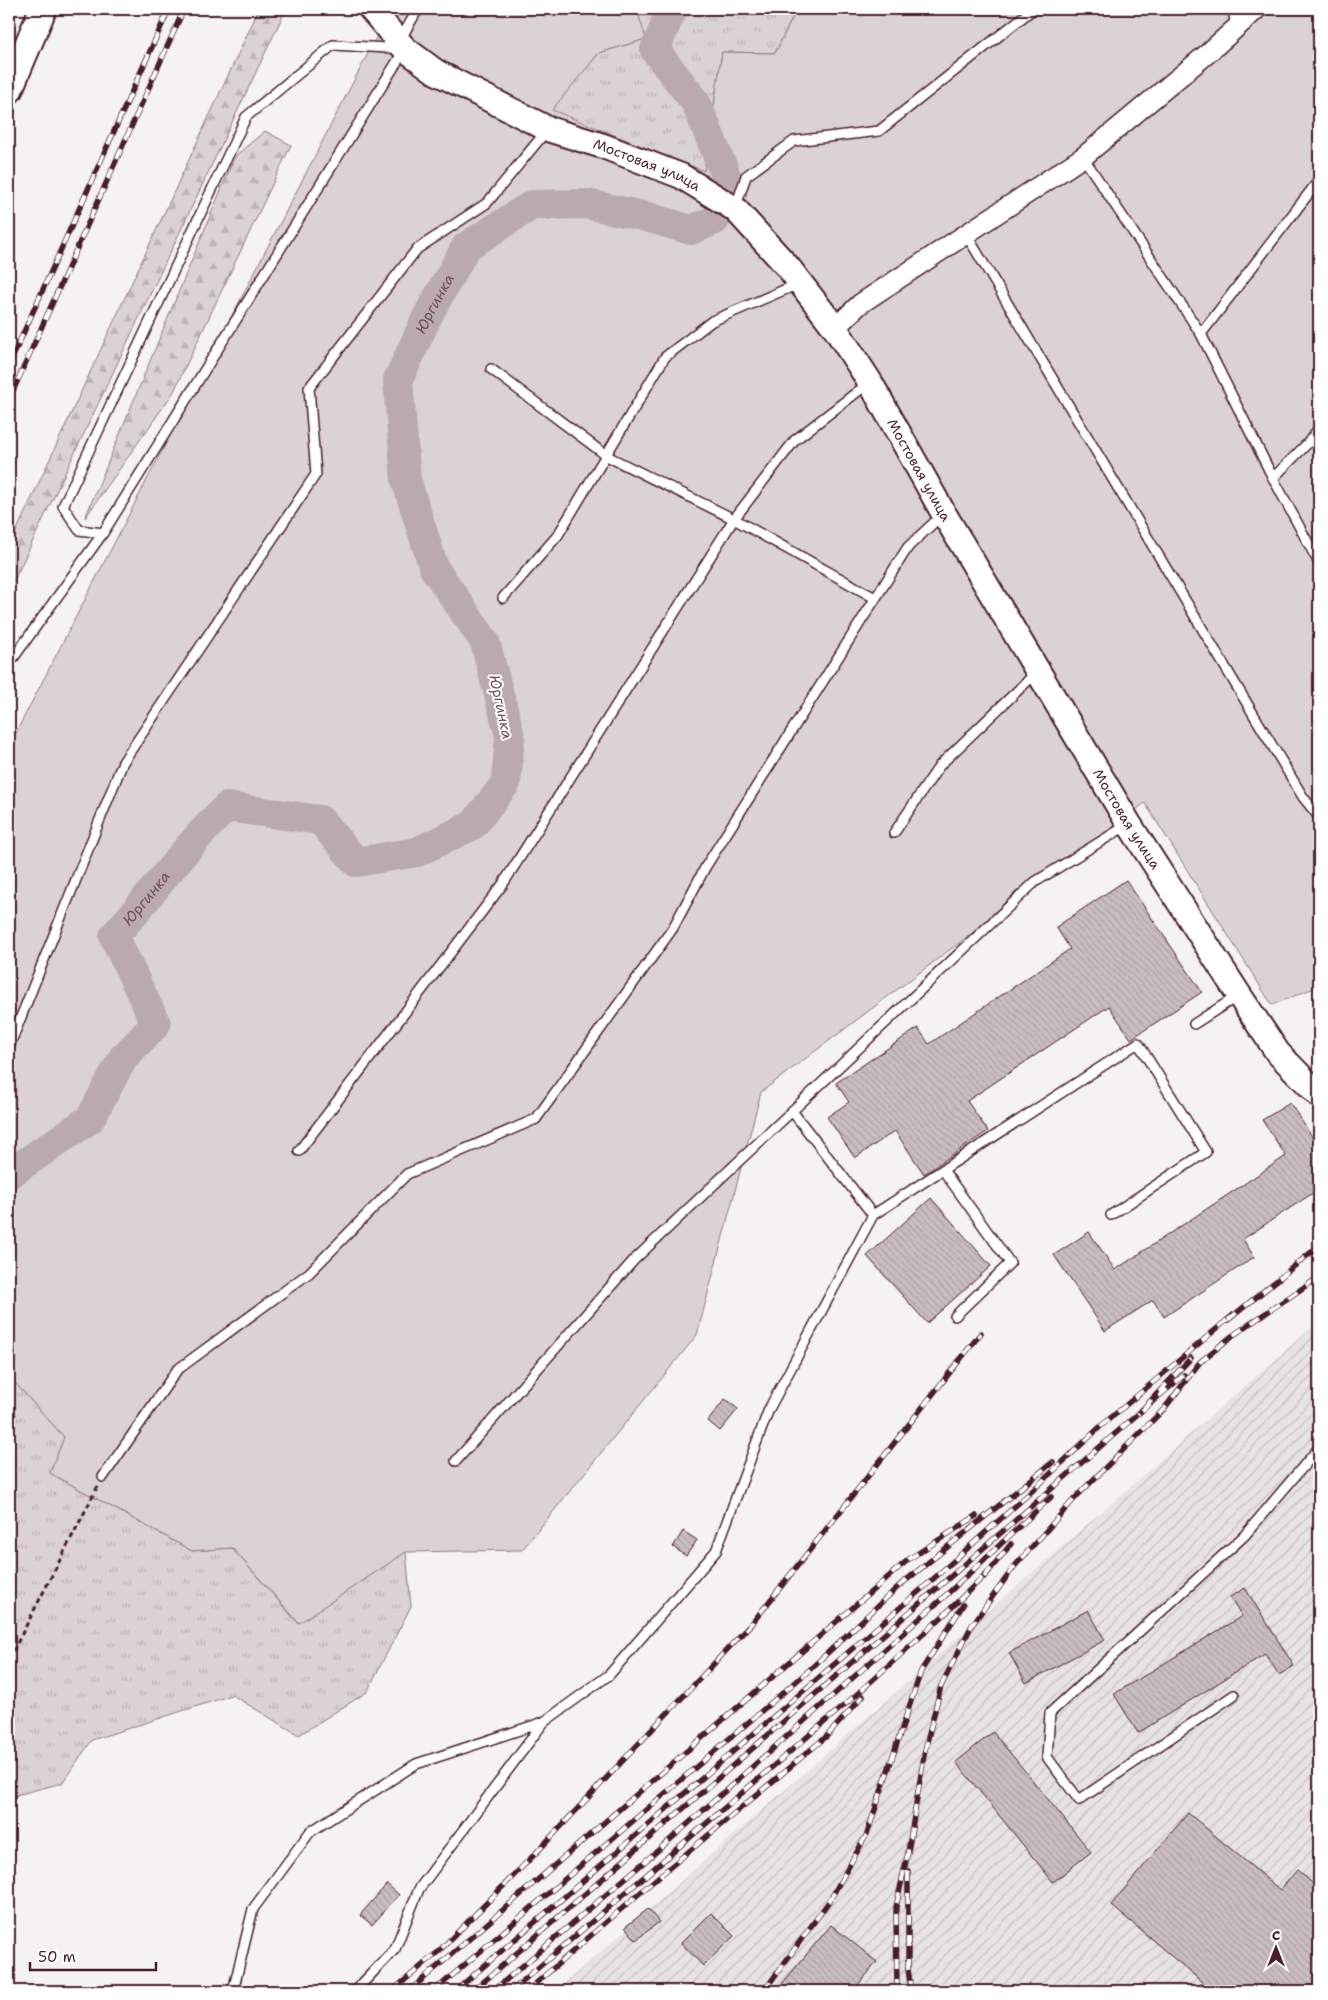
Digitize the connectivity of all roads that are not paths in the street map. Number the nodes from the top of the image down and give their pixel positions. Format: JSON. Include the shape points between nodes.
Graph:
{"nodes":[{"id":1,"x":44,"y":9,"type":"edge"},
{"id":2,"x":371,"y":9,"type":"edge"},
{"id":3,"x":418,"y":9,"type":"edge"},
{"id":4,"x":1033,"y":9,"type":"edge"},
{"id":5,"x":1232,"y":9,"type":"edge"},
{"id":6,"x":1257,"y":9,"type":"edge"},
{"id":7,"x":1236,"y":28,"type":"junction"},
{"id":8,"x":402,"y":46,"type":"junction"},
{"id":9,"x":9,"y":90,"type":"edge"},
{"id":10,"x":548,"y":129,"type":"junction"},
{"id":11,"x":1082,"y":157,"type":"junction"},
{"id":12,"x":1319,"y":180,"type":"edge"},
{"id":13,"x":735,"y":209,"type":"junction"},
{"id":14,"x":966,"y":234,"type":"junction"},
{"id":15,"x":800,"y":283,"type":"junction"},
{"id":16,"x":835,"y":328,"type":"junction"},
{"id":17,"x":1201,"y":334,"type":"junction"},
{"id":18,"x":491,"y":369,"type":"dead end"},
{"id":19,"x":870,"y":382,"type":"junction"},
{"id":20,"x":1319,"y":428,"type":"edge"},
{"id":21,"x":607,"y":456,"type":"junction"},
{"id":22,"x":1272,"y":478,"type":"junction"},
{"id":23,"x":944,"y":514,"type":"junction"},
{"id":24,"x":734,"y":519,"type":"junction"},
{"id":25,"x":103,"y":533,"type":"junction"},
{"id":26,"x":1319,"y":563,"type":"edge"},
{"id":27,"x":503,"y":598,"type":"dead end"},
{"id":28,"x":875,"y":598,"type":"junction"},
{"id":29,"x":9,"y":664,"type":"edge"},
{"id":30,"x":1038,"y":671,"type":"junction"},
{"id":31,"x":1319,"y":817,"type":"edge"},
{"id":32,"x":1129,"y":824,"type":"junction"},
{"id":33,"x":894,"y":833,"type":"dead end"},
{"id":34,"x":1239,"y":995,"type":"junction"},
{"id":35,"x":1194,"y":1024,"type":"dead end"},
{"id":36,"x":9,"y":1047,"type":"edge"},
{"id":37,"x":1319,"y":1095,"type":"edge"},
{"id":38,"x":792,"y":1111,"type":"junction"},
{"id":39,"x":299,"y":1151,"type":"dead end"},
{"id":40,"x":943,"y":1170,"type":"junction"},
{"id":41,"x":873,"y":1215,"type":"junction"},
{"id":42,"x":1111,"y":1215,"type":"dead end"},
{"id":43,"x":955,"y":1316,"type":"dead end"},
{"id":44,"x":1319,"y":1448,"type":"edge"},
{"id":45,"x":456,"y":1461,"type":"dead end"},
{"id":46,"x":103,"y":1476,"type":"road end"},
{"id":47,"x":1234,"y":1694,"type":"dead end"},
{"id":48,"x":544,"y":1722,"type":"junction"},
{"id":49,"x":233,"y":1991,"type":"edge"},
{"id":50,"x":355,"y":1991,"type":"edge"}],
"edges":[{"from":1,"to":9,"type":"main road"},
{"from":2,"to":8,"type":"street","name":"Мостовая улица"},
{"from":3,"to":8,"type":"lane"},
{"from":4,"to":13,"type":"lane","via":[[879,131],[794,141],[746,176]]},
{"from":5,"to":7,"type":"lane"},
{"from":6,"to":7,"type":"street"},
{"from":7,"to":11,"type":"street"},
{"from":8,"to":10,"type":"street","name":"Мостовая улица","via":[[436,72]]},
{"from":8,"to":25,"type":"lane"},
{"from":8,"to":25,"type":"lane","via":[[333,45],[246,118],[63,506],[79,530]]},
{"from":10,"to":13,"type":"street","name":"Мостовая улица","via":[[682,176]]},
{"from":10,"to":36,"type":"lane","via":[[488,203],[417,249],[309,388],[316,474],[123,762]]},
{"from":11,"to":14,"type":"street"},
{"from":11,"to":17,"type":"lane"},
{"from":12,"to":17,"type":"lane"},
{"from":13,"to":15,"type":"street","name":"Мостовая улица"},
{"from":14,"to":16,"type":"street","via":[[860,304]]},
{"from":14,"to":31,"type":"lane","via":[[1303,797]]},
{"from":15,"to":16,"type":"street","name":"Мостовая улица"},
{"from":15,"to":21,"type":"lane","via":[[712,321],[665,357]]},
{"from":16,"to":19,"type":"street","name":"Мостовая улица"},
{"from":17,"to":22,"type":"lane"},
{"from":18,"to":21,"type":"lane"},
{"from":19,"to":23,"type":"street","name":"Мостовая улица"},
{"from":19,"to":24,"type":"lane","via":[[795,440]]},
{"from":20,"to":22,"type":"lane"},
{"from":21,"to":24,"type":"lane"},
{"from":21,"to":27,"type":"lane","via":[[558,535]]},
{"from":22,"to":26,"type":"lane"},
{"from":23,"to":28,"type":"lane","via":[[908,547]]},
{"from":23,"to":30,"type":"street","name":"Мостовая улица"},
{"from":24,"to":28,"type":"lane"},
{"from":24,"to":39,"type":"lane","via":[[502,884]]},
{"from":25,"to":29,"type":"lane"},
{"from":28,"to":46,"type":"lane","via":[[706,866],[673,928],[536,1119],[407,1174],[309,1273],[176,1370]]},
{"from":30,"to":32,"type":"street","name":"Мостовая улица"},
{"from":30,"to":33,"type":"lane","via":[[940,765]]},
{"from":32,"to":34,"type":"street","name":"Мостовая улица"},
{"from":32,"to":38,"type":"lane","via":[[1036,882]]},
{"from":34,"to":35,"type":"lane"},
{"from":34,"to":37,"type":"street","name":"Мостовая улица","via":[[1278,1053]]},
{"from":38,"to":41,"type":"lane"},
{"from":38,"to":45,"type":"lane","via":[[634,1260]]},
{"from":40,"to":41,"type":"lane"},
{"from":40,"to":42,"type":"lane","via":[[1138,1043],[1206,1152]]},
{"from":40,"to":43,"type":"lane","via":[[1010,1263]]},
{"from":41,"to":48,"type":"lane","via":[[769,1409],[716,1551],[609,1675]]},
{"from":44,"to":47,"type":"lane","via":[[1244,1536],[1050,1713],[1047,1757],[1079,1800]]},
{"from":48,"to":49,"type":"lane","via":[[416,1764],[310,1832],[253,1910]]},
{"from":48,"to":50,"type":"lane","via":[[419,1889],[396,1949]]}]}
